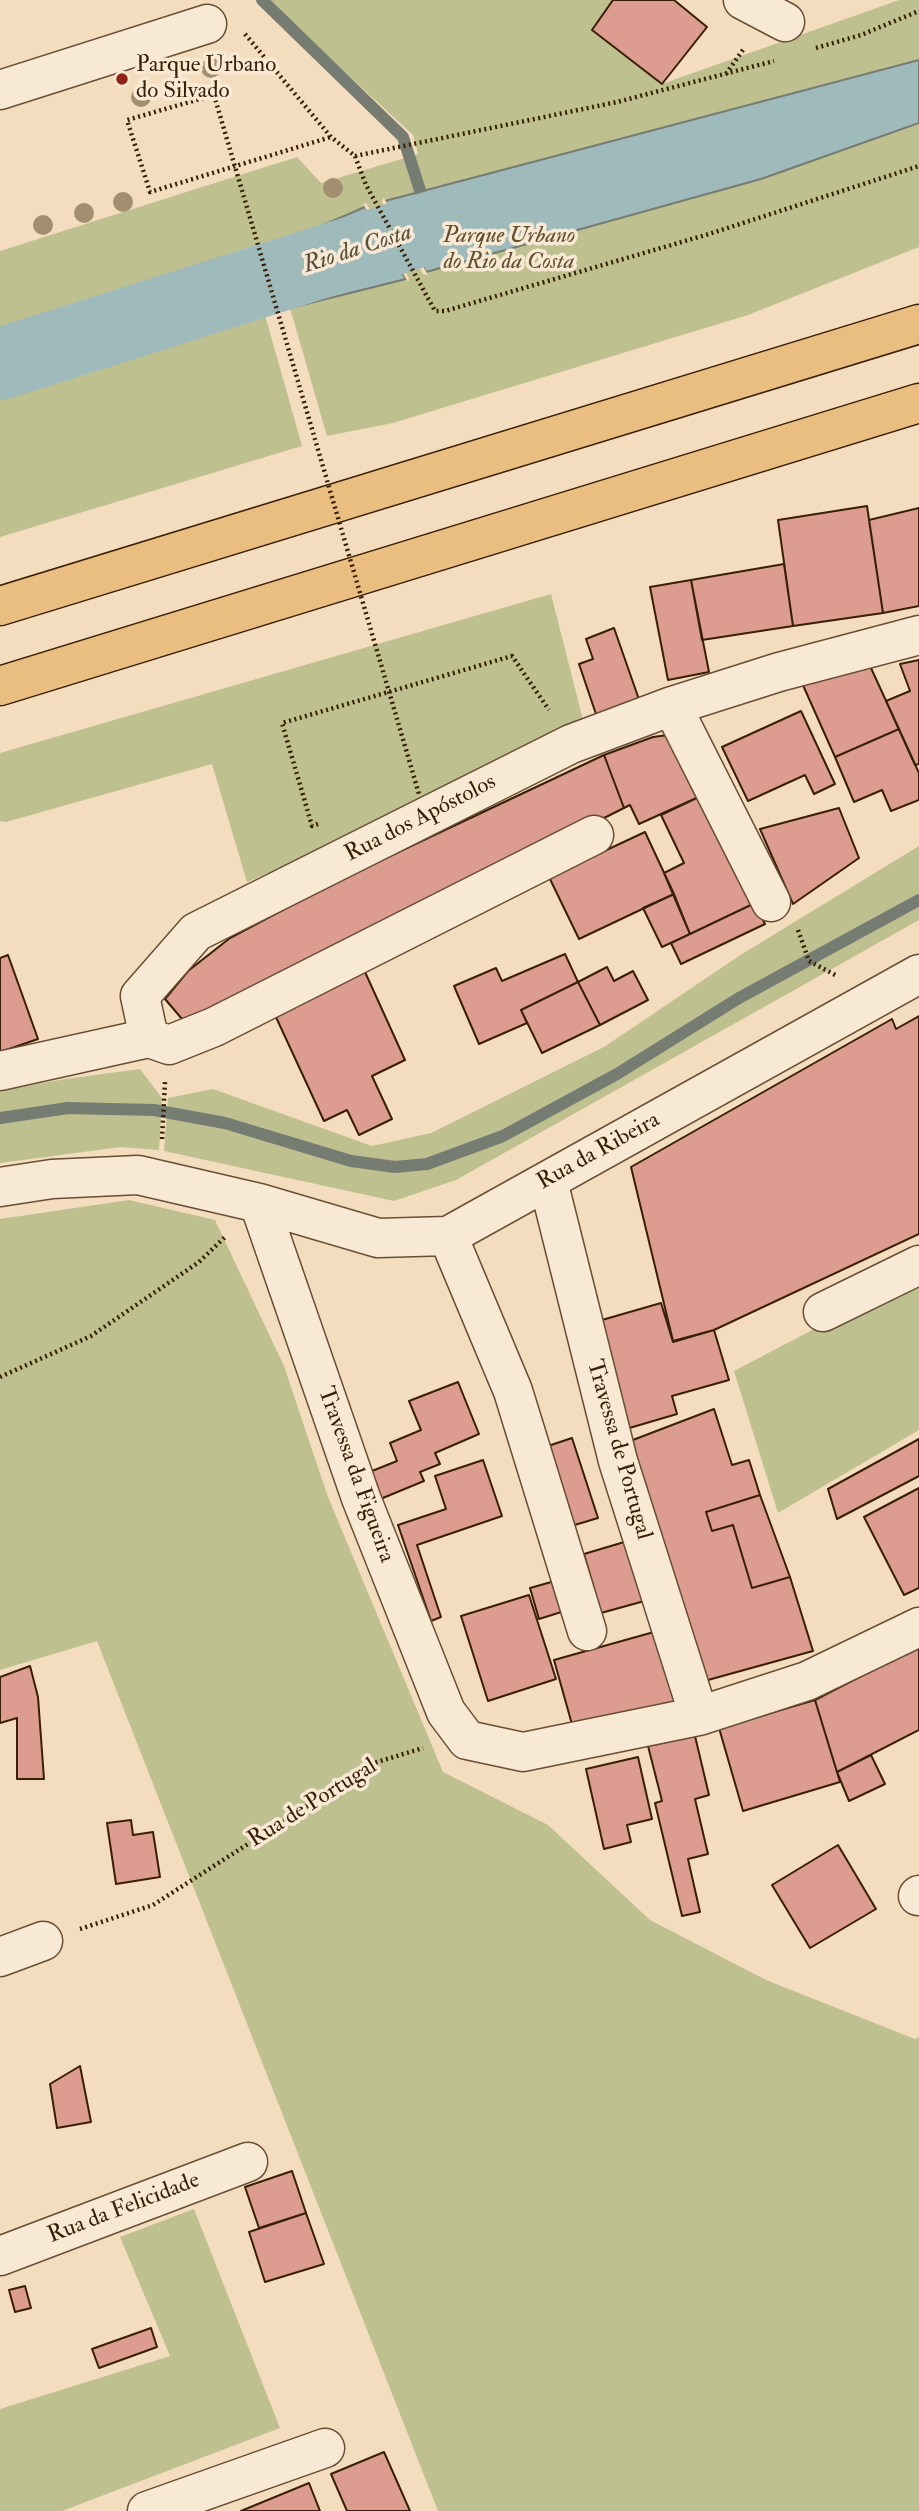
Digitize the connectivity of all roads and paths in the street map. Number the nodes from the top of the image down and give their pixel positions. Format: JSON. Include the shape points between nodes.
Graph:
{"nodes":[{"id":1,"x":743,"y":0,"type":"edge"},
{"id":2,"x":919,"y":12,"type":"edge"},
{"id":3,"x":225,"y":27,"type":"joint"},
{"id":4,"x":792,"y":44,"type":"junction"},
{"id":5,"x":0,"y":90,"type":"edge"},
{"id":6,"x":331,"y":137,"type":"junction"},
{"id":7,"x":355,"y":156,"type":"junction"},
{"id":8,"x":919,"y":166,"type":"edge"},
{"id":9,"x":919,"y":324,"type":"edge"},
{"id":10,"x":919,"y":404,"type":"edge"},
{"id":11,"x":0,"y":606,"type":"edge"},
{"id":12,"x":919,"y":635,"type":"edge"},
{"id":13,"x":0,"y":686,"type":"edge"},
{"id":14,"x":672,"y":706,"type":"junction"},
{"id":15,"x":571,"y":744,"type":"junction"},
{"id":16,"x":406,"y":798,"type":"dead end"},
{"id":17,"x":326,"y":822,"type":"dead end"},
{"id":18,"x":594,"y":835,"type":"dead end"},
{"id":19,"x":771,"y":902,"type":"joint"},
{"id":20,"x":919,"y":974,"type":"edge"},
{"id":21,"x":865,"y":1004,"type":"junction"},
{"id":22,"x":149,"y":1038,"type":"junction"},
{"id":23,"x":0,"y":1071,"type":"edge"},
{"id":24,"x":166,"y":1087,"type":"dead end"},
{"id":25,"x":162,"y":1150,"type":"dead end"},
{"id":26,"x":548,"y":1181,"type":"junction"},
{"id":27,"x":0,"y":1187,"type":"edge"},
{"id":28,"x":259,"y":1203,"type":"junction"},
{"id":29,"x":448,"y":1236,"type":"junction"},
{"id":30,"x":919,"y":1265,"type":"edge"},
{"id":31,"x":823,"y":1312,"type":"dead end"},
{"id":32,"x":0,"y":1377,"type":"edge"},
{"id":33,"x":919,"y":1627,"type":"edge"},
{"id":34,"x":587,"y":1632,"type":"dead end"},
{"id":35,"x":699,"y":1716,"type":"junction"},
{"id":36,"x":467,"y":1740,"type":"junction"},
{"id":37,"x":43,"y":1941,"type":"joint"},
{"id":38,"x":0,"y":1957,"type":"edge"},
{"id":39,"x":248,"y":2162,"type":"dead end"},
{"id":40,"x":0,"y":2256,"type":"edge"},
{"id":41,"x":325,"y":2448,"type":"dead end"},
{"id":42,"x":147,"y":2511,"type":"edge"}],
"edges":[{"from":1,"to":4,"type":"street"},
{"from":2,"to":4,"type":"path","via":[[861,35]]},
{"from":3,"to":5,"type":"street"},
{"from":3,"to":6,"type":"path"},
{"from":4,"to":7,"type":"path","via":[[617,102]]},
{"from":6,"to":7,"type":"path"},
{"from":6,"to":16,"type":"path","bridge":true,"via":[[291,148],[240,164],[227,168],[150,192],[127,120],[214,95],[225,135],[229,148],[233,161],[237,174],[260,254],[288,346],[419,794]]},
{"from":7,"to":8,"type":"path","via":[[366,185],[435,311],[709,234]]},
{"from":9,"to":11,"type":"highway"},
{"from":10,"to":13,"type":"highway"},
{"from":12,"to":14,"type":"street","name":"Rua dos Apóstolos"},
{"from":14,"to":15,"type":"street","name":"Rua dos Apóstolos"},
{"from":14,"to":19,"type":"street"},
{"from":15,"to":17,"type":"path","via":[[512,656],[282,723],[312,826]]},
{"from":15,"to":22,"type":"street","name":"Rua dos Apóstolos","via":[[196,932],[140,996]]},
{"from":18,"to":22,"type":"street","via":[[215,1027],[169,1045]]},
{"from":19,"to":21,"type":"path","via":[[791,917],[809,961],[844,981]]},
{"from":20,"to":21,"type":"street","name":"Rua da Ribeira"},
{"from":21,"to":26,"type":"street","name":"Rua da Ribeira"},
{"from":22,"to":23,"type":"street"},
{"from":24,"to":25,"type":"path"},
{"from":26,"to":29,"type":"street","name":"Rua da Ribeira"},
{"from":26,"to":35,"type":"street","name":"Travessa de Portugal","via":[[618,1461]]},
{"from":27,"to":28,"type":"street","name":"Rua da Ribeira","via":[[138,1175]]},
{"from":28,"to":29,"type":"street","name":"Rua da Ribeira","via":[[378,1238]]},
{"from":28,"to":32,"type":"path","via":[[199,1262],[91,1336]]},
{"from":28,"to":36,"type":"street","name":"Travessa da Figueira","via":[[361,1498],[446,1712]]},
{"from":29,"to":34,"type":"street","via":[[513,1391]]},
{"from":30,"to":31,"type":"street"},
{"from":33,"to":35,"type":"street","via":[[807,1681]]},
{"from":35,"to":36,"type":"street","via":[[523,1752]]},
{"from":36,"to":37,"type":"path","name":"Rua de Portugal","via":[[426,1746],[374,1763],[153,1905]]},
{"from":37,"to":38,"type":"street"},
{"from":39,"to":40,"type":"street","name":"Rua da Felicidade"},
{"from":41,"to":42,"type":"street"}]}
